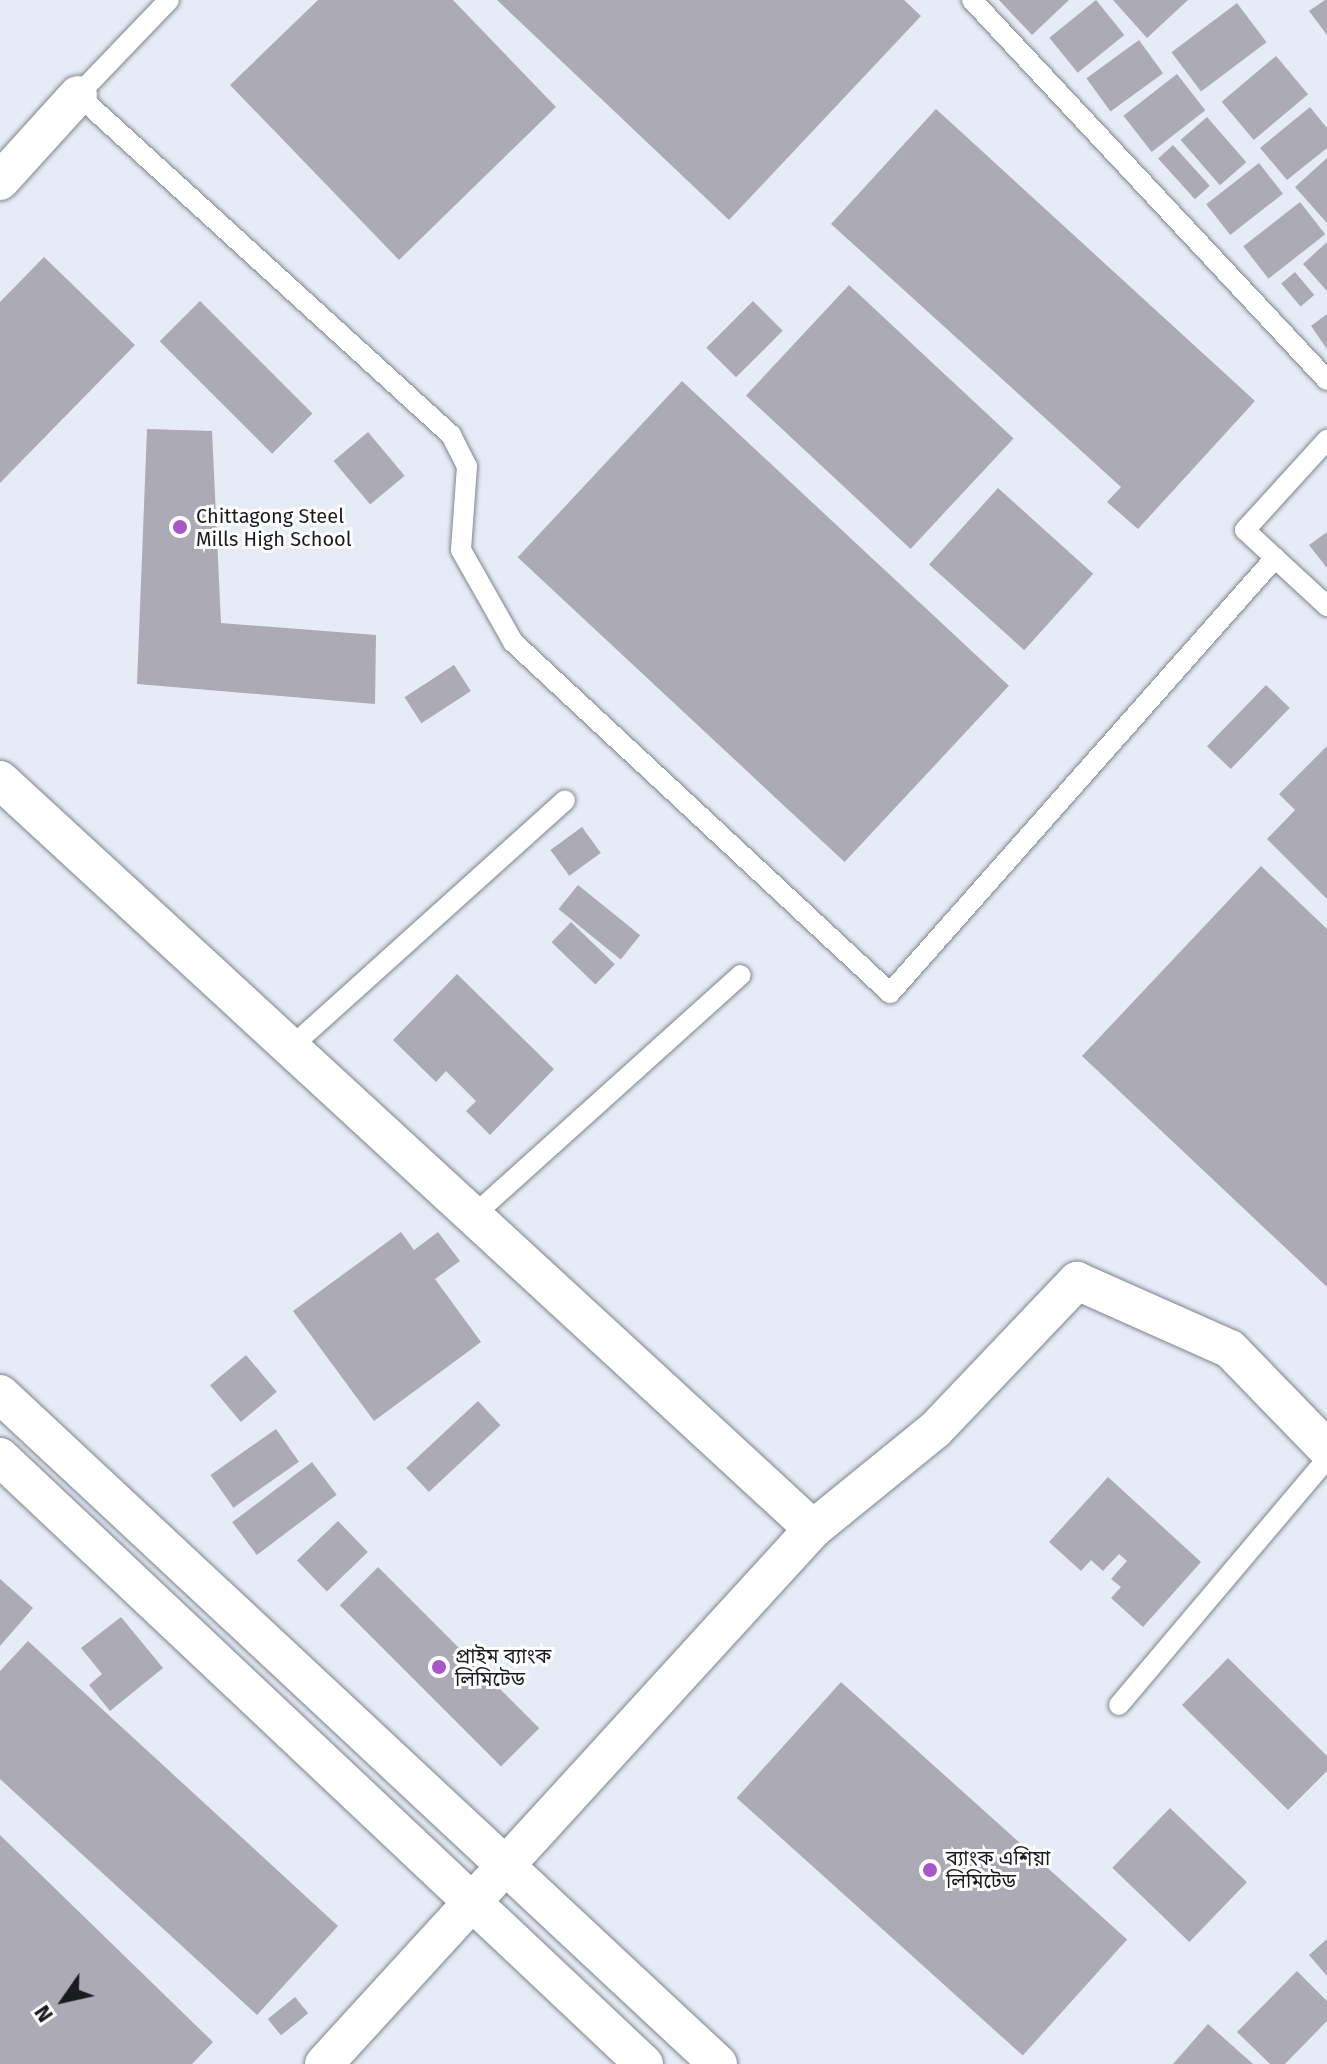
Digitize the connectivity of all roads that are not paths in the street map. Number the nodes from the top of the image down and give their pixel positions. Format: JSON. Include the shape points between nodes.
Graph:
{"nodes":[{"id":1,"x":169,"y":0,"type":"edge"},
{"id":2,"x":972,"y":0,"type":"edge"},
{"id":3,"x":78,"y":95,"type":"junction"},
{"id":4,"x":0,"y":181,"type":"edge"},
{"id":5,"x":1327,"y":380,"type":"edge"},
{"id":6,"x":1327,"y":440,"type":"edge"},
{"id":7,"x":1275,"y":558,"type":"junction"},
{"id":8,"x":1327,"y":606,"type":"edge"},
{"id":9,"x":0,"y":780,"type":"edge"},
{"id":10,"x":565,"y":800,"type":"dead end"},
{"id":11,"x":741,"y":975,"type":"dead end"},
{"id":12,"x":290,"y":1048,"type":"junction"},
{"id":13,"x":473,"y":1216,"type":"junction"},
{"id":14,"x":0,"y":1394,"type":"edge"},
{"id":15,"x":1327,"y":1449,"type":"edge"},
{"id":16,"x":0,"y":1457,"type":"edge"},
{"id":17,"x":1327,"y":1459,"type":"edge"},
{"id":18,"x":813,"y":1529,"type":"junction"},
{"id":19,"x":1119,"y":1705,"type":"dead end"},
{"id":20,"x":501,"y":1864,"type":"junction"},
{"id":21,"x":473,"y":1901,"type":"junction"},
{"id":22,"x":324,"y":2064,"type":"edge"},
{"id":23,"x":644,"y":2064,"type":"edge"},
{"id":24,"x":718,"y":2064,"type":"edge"}],
"edges":[{"from":1,"to":3,"type":"lane"},
{"from":2,"to":5,"type":"lane"},
{"from":3,"to":4,"type":"street"},
{"from":3,"to":7,"type":"lane","via":[[451,435],[467,466],[461,550],[513,642],[890,993]]},
{"from":6,"to":7,"type":"lane","via":[[1245,530]]},
{"from":7,"to":8,"type":"lane"},
{"from":9,"to":12,"type":"street"},
{"from":10,"to":12,"type":"lane"},
{"from":11,"to":13,"type":"lane"},
{"from":12,"to":13,"type":"street"},
{"from":13,"to":18,"type":"street"},
{"from":14,"to":20,"type":"street"},
{"from":15,"to":18,"type":"street","via":[[1230,1349],[1077,1281],[935,1430]]},
{"from":16,"to":21,"type":"street"},
{"from":17,"to":19,"type":"lane"},
{"from":18,"to":20,"type":"street"},
{"from":20,"to":21,"type":"street"},
{"from":20,"to":24,"type":"street"},
{"from":21,"to":22,"type":"street"},
{"from":21,"to":23,"type":"street"}]}
